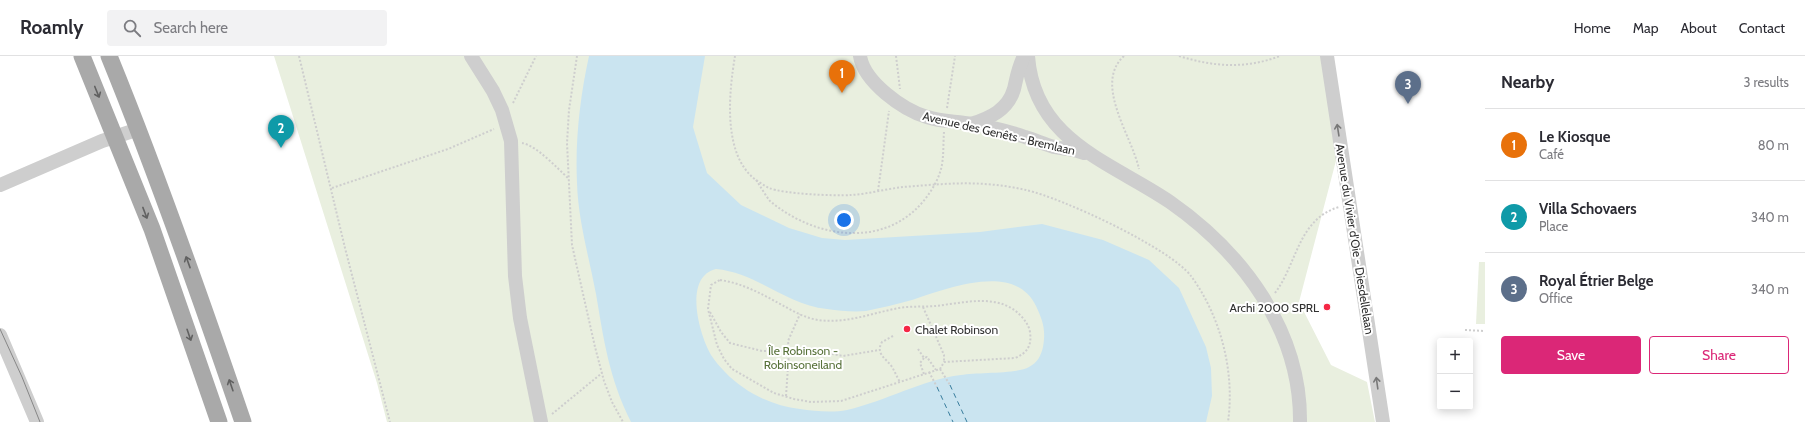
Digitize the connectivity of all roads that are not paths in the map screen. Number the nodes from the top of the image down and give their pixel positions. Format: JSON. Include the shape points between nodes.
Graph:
{"nodes":[{"id":1,"x":82,"y":56,"type":"edge"},
{"id":2,"x":108,"y":56,"type":"edge"},
{"id":3,"x":470,"y":56,"type":"edge"},
{"id":4,"x":860,"y":56,"type":"edge"},
{"id":5,"x":1024,"y":56,"type":"edge"},
{"id":6,"x":1028,"y":56,"type":"edge"},
{"id":7,"x":1327,"y":56,"type":"edge"},
{"id":8,"x":1008,"y":102,"type":"junction"},
{"id":9,"x":971,"y":124,"type":"junction"},
{"id":10,"x":139,"y":129,"type":"junction"},
{"id":11,"x":1010,"y":133,"type":"junction"},
{"id":12,"x":116,"y":137,"type":"junction"},
{"id":13,"x":1092,"y":156,"type":"junction"},
{"id":14,"x":0,"y":185,"type":"edge"},
{"id":15,"x":1,"y":340,"type":"edge"},
{"id":16,"x":545,"y":420,"type":"edge"},
{"id":17,"x":37,"y":422,"type":"edge"},
{"id":18,"x":219,"y":422,"type":"edge"},
{"id":19,"x":243,"y":422,"type":"edge"},
{"id":20,"x":1300,"y":422,"type":"edge"},
{"id":21,"x":1383,"y":422,"type":"edge"}],
"edges":[{"from":1,"to":12,"type":"main road","one_way":true},
{"from":2,"to":10,"type":"main road"},
{"from":3,"to":16,"type":"street","via":[[502,110],[511,141],[515,276],[520,318]]},
{"from":4,"to":9,"type":"street","name":"Avenue des Genêts - Bremlaan","via":[[861,64],[870,78],[897,100],[926,117],[945,122]]},
{"from":5,"to":8,"type":"street","via":[[1016,72],[1014,88]]},
{"from":6,"to":13,"type":"street","via":[[1035,89],[1047,114],[1068,138]]},
{"from":21,"to":7,"type":"street","name":"Avenue du Vivier d'Oie - Diesdellelaan","one_way":true},
{"from":8,"to":9,"type":"street","via":[[993,116]]},
{"from":8,"to":11,"type":"street","via":[[1005,119]]},
{"from":9,"to":11,"type":"street","name":"Avenue des Genêts - Bremlaan"},
{"from":10,"to":12,"type":"street"},
{"from":19,"to":10,"type":"main road","one_way":true},
{"from":11,"to":13,"type":"street","name":"Avenue des Genêts - Bremlaan"},
{"from":12,"to":14,"type":"street"},
{"from":12,"to":18,"type":"main road","one_way":true,"via":[[157,244]]},
{"from":13,"to":20,"type":"street","via":[[1172,203],[1210,234],[1250,277],[1267,302],[1289,350],[1298,386]]},
{"from":15,"to":17,"type":"street"}]}
